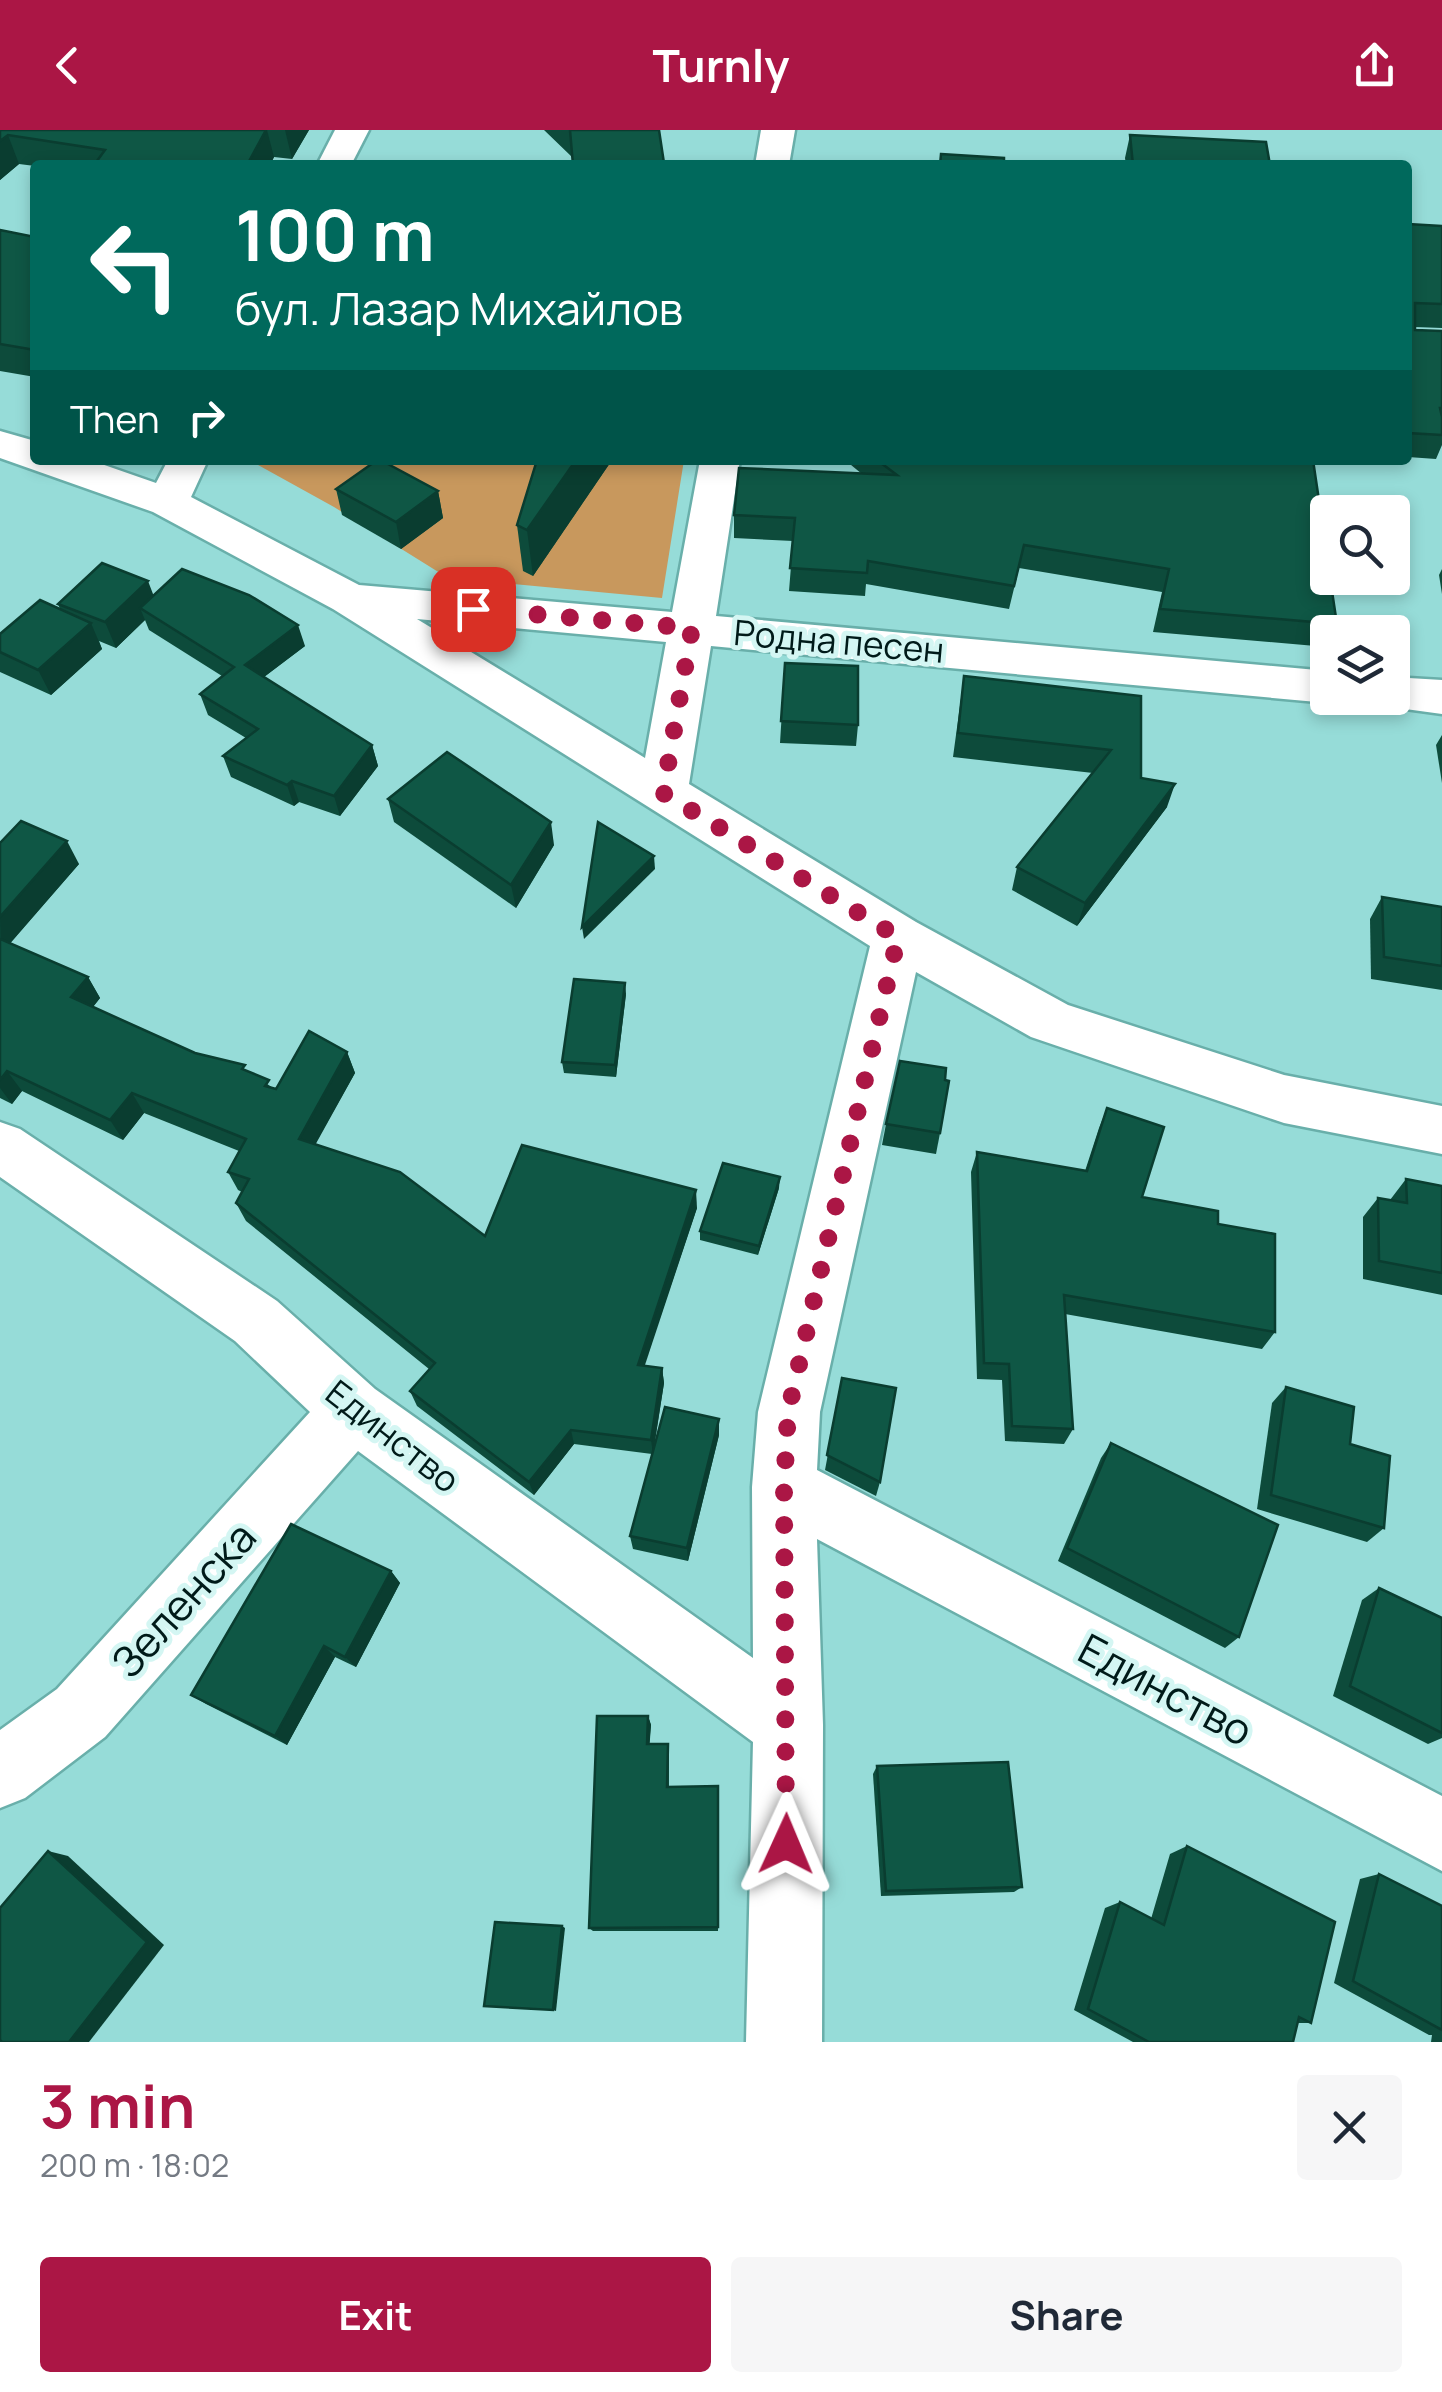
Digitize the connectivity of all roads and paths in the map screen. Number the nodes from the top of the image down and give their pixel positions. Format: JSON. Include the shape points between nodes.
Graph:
{"nodes":[{"id":1,"x":352,"y":130,"type":"edge"},
{"id":2,"x":778,"y":130,"type":"edge"},
{"id":3,"x":337,"y":160,"type":"edge"},
{"id":4,"x":773,"y":160,"type":"edge"},
{"id":5,"x":0,"y":444,"type":"edge"},
{"id":6,"x":30,"y":453,"type":"edge"},
{"id":7,"x":80,"y":465,"type":"edge"},
{"id":8,"x":719,"y":465,"type":"edge"},
{"id":9,"x":178,"y":481,"type":"edge"},
{"id":10,"x":350,"y":598,"type":"junction"},
{"id":11,"x":692,"y":628,"type":"junction"},
{"id":12,"x":1310,"y":685,"type":"edge"},
{"id":13,"x":1410,"y":694,"type":"edge"},
{"id":14,"x":1442,"y":697,"type":"edge"},
{"id":15,"x":663,"y":793,"type":"junction"},
{"id":16,"x":898,"y":937,"type":"junction"},
{"id":17,"x":1442,"y":1130,"type":"edge"},
{"id":18,"x":0,"y":1146,"type":"edge"},
{"id":19,"x":353,"y":1410,"type":"junction"},
{"id":20,"x":784,"y":1487,"type":"junction"},
{"id":21,"x":788,"y":1725,"type":"junction"},
{"id":22,"x":0,"y":1773,"type":"edge"},
{"id":23,"x":1442,"y":1836,"type":"edge"},
{"id":24,"x":784,"y":2042,"type":"edge"}],
"edges":[{"from":1,"to":3,"type":"street"},
{"from":2,"to":4,"type":"street"},
{"from":5,"to":6,"type":"street"},
{"from":7,"to":9,"type":"street"},
{"from":8,"to":11,"type":"street"},
{"from":9,"to":10,"type":"street"},
{"from":10,"to":11,"type":"street","name":"Родна песен"},
{"from":10,"to":15,"type":"street"},
{"from":11,"to":12,"type":"street","name":"Родна песен"},
{"from":11,"to":15,"type":"street"},
{"from":13,"to":14,"type":"street"},
{"from":15,"to":16,"type":"street"},
{"from":16,"to":17,"type":"street","via":[[1050,1021],[1284,1099]]},
{"from":16,"to":20,"type":"street","via":[[788,1412]]},
{"from":18,"to":19,"type":"street","name":"Единство","via":[[256,1322]]},
{"from":19,"to":21,"type":"street","name":"Единство"},
{"from":19,"to":22,"type":"street","name":"Зеленска","via":[[81,1713]]},
{"from":20,"to":21,"type":"street"},
{"from":20,"to":23,"type":"street","name":"Единство"},
{"from":21,"to":24,"type":"street"}]}
